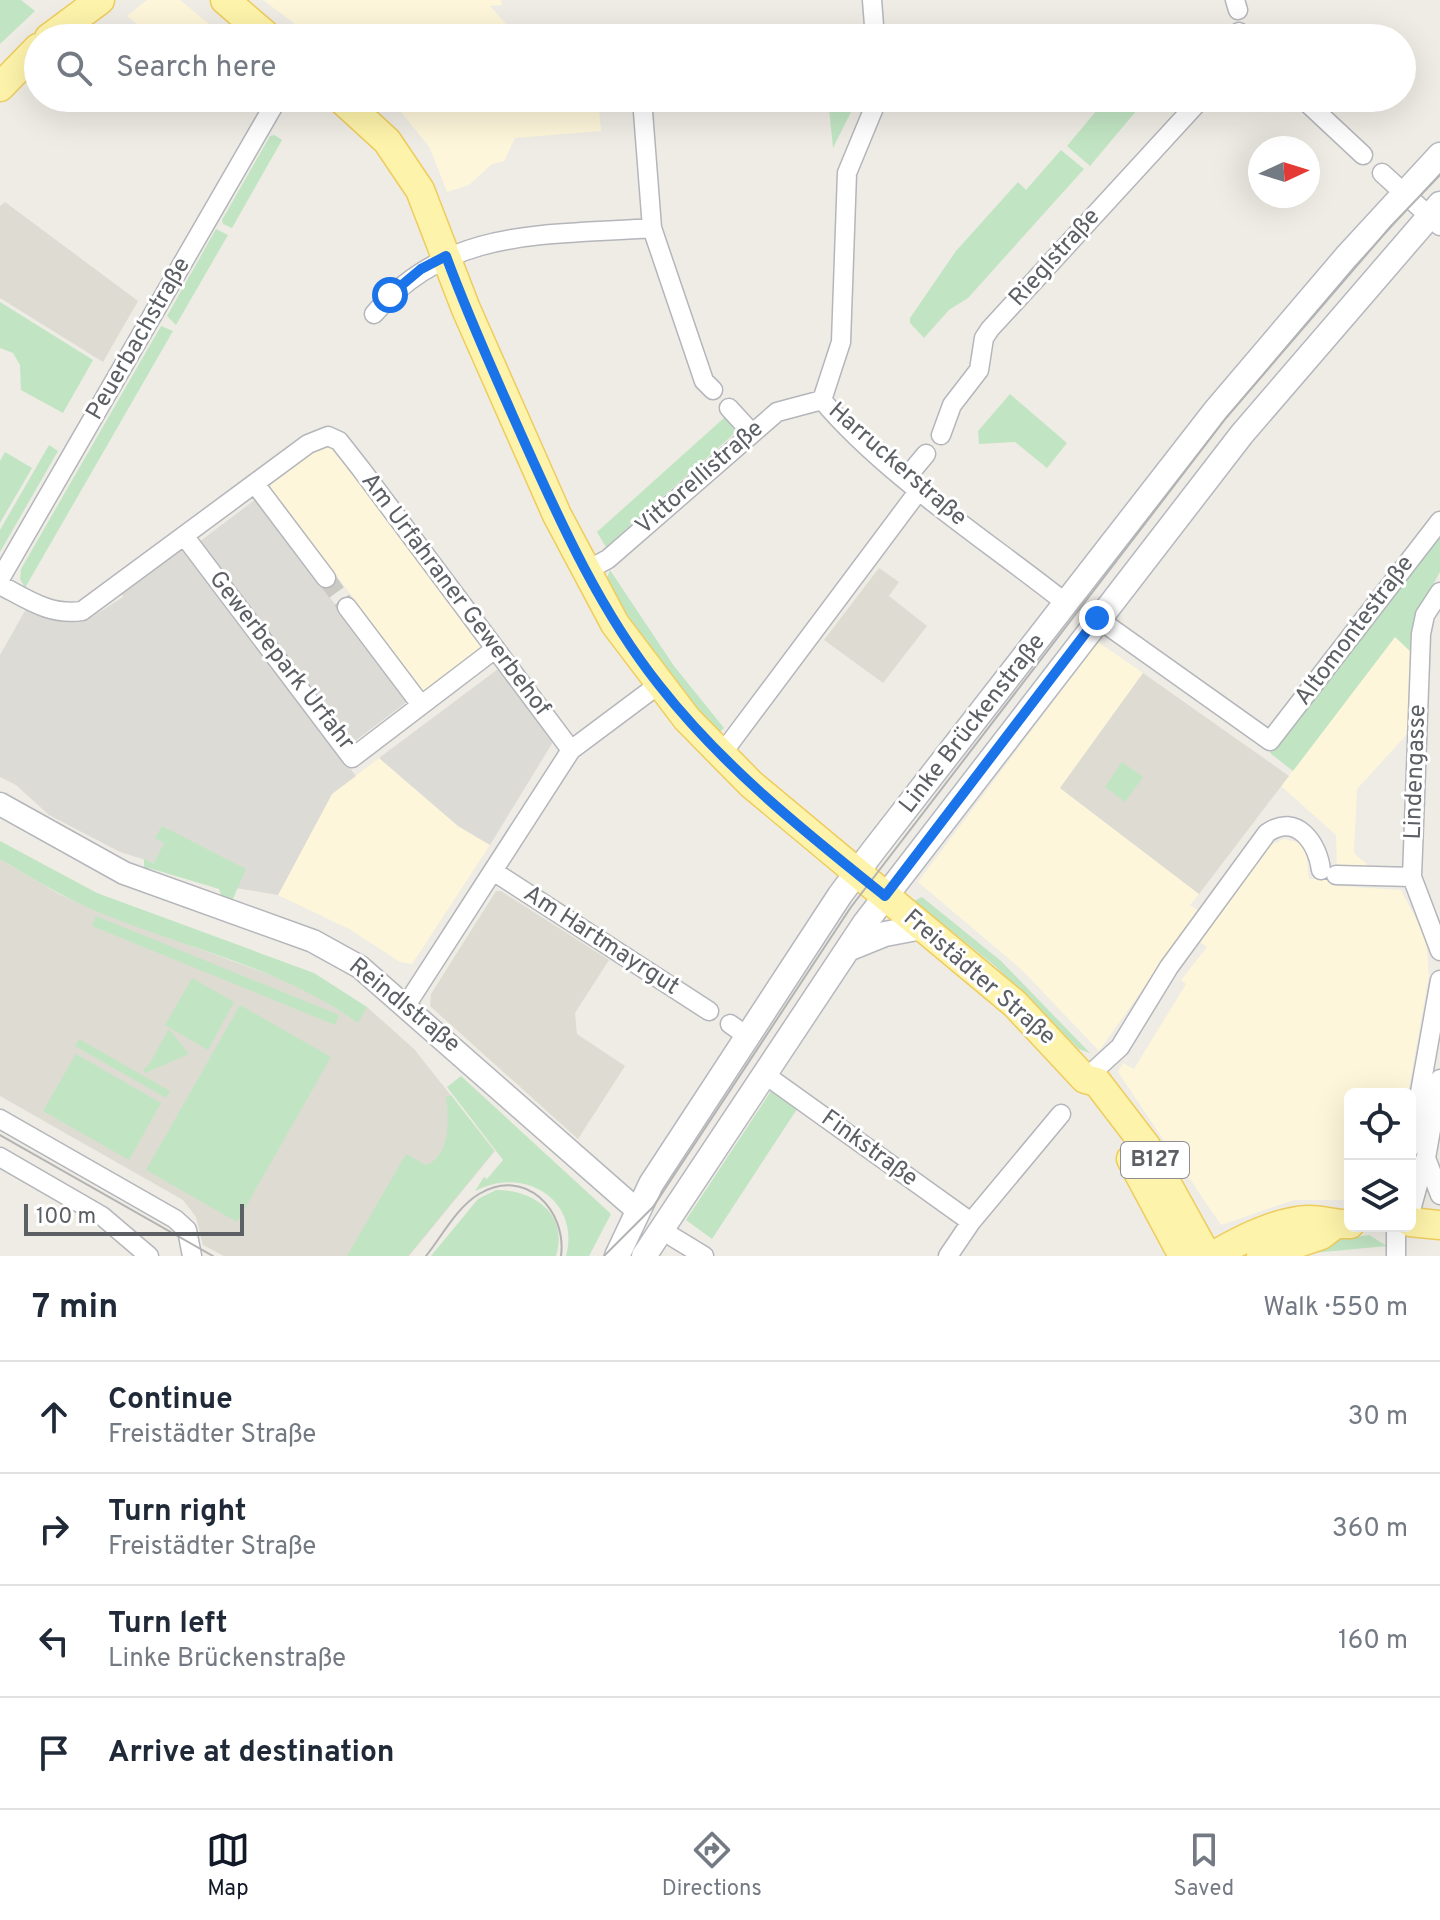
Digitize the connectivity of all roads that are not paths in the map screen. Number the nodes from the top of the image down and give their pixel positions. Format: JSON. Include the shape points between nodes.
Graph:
{"nodes":[{"id":1,"x":100,"y":0,"type":"edge"},
{"id":2,"x":872,"y":0,"type":"edge"},
{"id":3,"x":228,"y":1,"type":"edge"},
{"id":4,"x":68,"y":24,"type":"edge"},
{"id":5,"x":253,"y":24,"type":"edge"},
{"id":6,"x":874,"y":24,"type":"edge"},
{"id":7,"x":24,"y":62,"type":"edge"},
{"id":8,"x":0,"y":87,"type":"edge"},
{"id":9,"x":270,"y":112,"type":"edge"},
{"id":10,"x":355,"y":112,"type":"edge"},
{"id":11,"x":643,"y":112,"type":"edge"},
{"id":12,"x":872,"y":112,"type":"edge"},
{"id":13,"x":1189,"y":112,"type":"edge"},
{"id":14,"x":1317,"y":112,"type":"edge"},
{"id":15,"x":1363,"y":155,"type":"dead end"},
{"id":16,"x":1440,"y":155,"type":"edge"},
{"id":17,"x":1382,"y":173,"type":"dead end"},
{"id":18,"x":1404,"y":193,"type":"junction"},
{"id":19,"x":1436,"y":216,"type":"edge"},
{"id":20,"x":652,"y":228,"type":"junction"},
{"id":21,"x":446,"y":256,"type":"junction"},
{"id":22,"x":374,"y":314,"type":"dead end"},
{"id":23,"x":713,"y":390,"type":"dead end"},
{"id":24,"x":822,"y":400,"type":"junction"},
{"id":25,"x":729,"y":408,"type":"dead end"},
{"id":26,"x":751,"y":432,"type":"junction"},
{"id":27,"x":941,"y":435,"type":"dead end"},
{"id":28,"x":926,"y":454,"type":"dead end"},
{"id":29,"x":255,"y":484,"type":"junction"},
{"id":30,"x":913,"y":484,"type":"junction"},
{"id":31,"x":1440,"y":521,"type":"edge"},
{"id":32,"x":185,"y":537,"type":"junction"},
{"id":33,"x":586,"y":571,"type":"junction"},
{"id":34,"x":326,"y":578,"type":"tunnel mouth"},
{"id":35,"x":0,"y":582,"type":"edge"},
{"id":36,"x":1440,"y":592,"type":"edge"},
{"id":37,"x":1067,"y":604,"type":"junction"},
{"id":38,"x":347,"y":607,"type":"tunnel mouth"},
{"id":39,"x":1097,"y":618,"type":"junction"},
{"id":40,"x":495,"y":649,"type":"junction"},
{"id":41,"x":658,"y":685,"type":"junction"},
{"id":42,"x":421,"y":705,"type":"junction"},
{"id":43,"x":571,"y":750,"type":"junction"},
{"id":44,"x":721,"y":755,"type":"junction"},
{"id":45,"x":0,"y":804,"type":"edge"},
{"id":46,"x":493,"y":871,"type":"junction"},
{"id":47,"x":857,"y":873,"type":"junction"},
{"id":48,"x":1412,"y":877,"type":"junction"},
{"id":49,"x":885,"y":896,"type":"junction"},
{"id":50,"x":922,"y":927,"type":"junction"},
{"id":51,"x":848,"y":949,"type":"junction"},
{"id":52,"x":1440,"y":951,"type":"edge"},
{"id":53,"x":1440,"y":980,"type":"edge"},
{"id":54,"x":407,"y":1004,"type":"junction"},
{"id":55,"x":709,"y":1011,"type":"dead end"},
{"id":56,"x":1436,"y":1018,"type":"edge"},
{"id":57,"x":767,"y":1076,"type":"junction"},
{"id":58,"x":1085,"y":1079,"type":"junction"},
{"id":59,"x":1440,"y":1079,"type":"edge"},
{"id":60,"x":1061,"y":1114,"type":"dead end"},
{"id":61,"x":0,"y":1119,"type":"edge"},
{"id":62,"x":1418,"y":1153,"type":"edge"},
{"id":63,"x":0,"y":1157,"type":"edge"},
{"id":64,"x":1440,"y":1195,"type":"edge"},
{"id":65,"x":638,"y":1211,"type":"junction"},
{"id":66,"x":971,"y":1222,"type":"junction"},
{"id":67,"x":1344,"y":1223,"type":"edge"},
{"id":68,"x":1416,"y":1223,"type":"edge"},
{"id":69,"x":1440,"y":1225,"type":"edge"},
{"id":70,"x":663,"y":1231,"type":"junction"},
{"id":71,"x":1396,"y":1232,"type":"edge"},
{"id":72,"x":149,"y":1256,"type":"edge"},
{"id":73,"x":192,"y":1256,"type":"edge"},
{"id":74,"x":617,"y":1256,"type":"edge"},
{"id":75,"x":644,"y":1256,"type":"edge"},
{"id":76,"x":704,"y":1256,"type":"edge"},
{"id":77,"x":948,"y":1256,"type":"edge"},
{"id":78,"x":1183,"y":1256,"type":"edge"},
{"id":79,"x":1210,"y":1256,"type":"edge"},
{"id":80,"x":1261,"y":1256,"type":"edge"},
{"id":81,"x":1396,"y":1256,"type":"edge"}],
"edges":[{"from":1,"to":4,"type":"main road"},
{"from":2,"to":6,"type":"street"},
{"from":3,"to":5,"type":"main road"},
{"from":7,"to":8,"type":"main road"},
{"from":9,"to":35,"type":"street","name":"Peuerbachstraße"},
{"from":10,"to":21,"type":"main road","name":"Freistädter Straße","number":"B127","via":[[408,169]]},
{"from":11,"to":20,"type":"street"},
{"from":12,"to":24,"type":"street","name":"Harruckerstraße","via":[[847,173],[841,342]]},
{"from":13,"to":27,"type":"street","name":"Rieglstraße","via":[[990,329],[979,370],[952,405]]},
{"from":14,"to":15,"type":"street"},
{"from":16,"to":18,"type":"main road","name":"Linke Brückenstraße"},
{"from":17,"to":18,"type":"street"},
{"from":18,"to":19,"type":"street"},
{"from":18,"to":37,"type":"main road","name":"Linke Brückenstraße","via":[[1215,411]]},
{"from":19,"to":39,"type":"main road","name":"Linke Brückenstraße","via":[[1242,434]]},
{"from":20,"to":21,"type":"street","via":[[535,237]]},
{"from":20,"to":23,"type":"street","via":[[704,381]]},
{"from":21,"to":22,"type":"street","via":[[406,280]]},
{"from":21,"to":33,"type":"main road","name":"Freistädter Straße","number":"B127"},
{"from":24,"to":26,"type":"street","name":"Vittorellistraße","via":[[786,407]]},
{"from":24,"to":30,"type":"street","name":"Harruckerstraße"},
{"from":25,"to":26,"type":"street"},
{"from":26,"to":33,"type":"street","name":"Vittorellistraße","via":[[608,559]]},
{"from":28,"to":30,"type":"street"},
{"from":29,"to":32,"type":"street"},
{"from":29,"to":34,"type":"street"},
{"from":29,"to":40,"type":"street","name":"Am Urfahraner Gewerbehof","via":[[320,437],[339,441]]},
{"from":30,"to":37,"type":"street","name":"Harruckerstraße"},
{"from":30,"to":44,"type":"street"},
{"from":31,"to":39,"type":"street","name":"Altomontestraße","via":[[1270,741]]},
{"from":32,"to":35,"type":"street","via":[[82,611],[45,609]]},
{"from":32,"to":42,"type":"street","name":"Gewerbepark Urfahr","via":[[352,758]]},
{"from":33,"to":41,"type":"main road","name":"Freistädter Straße","number":"B127"},
{"from":36,"to":48,"type":"street","name":"Lindengasse","via":[[1425,615],[1421,634]]},
{"from":37,"to":47,"type":"main road","name":"Linke Brückenstraße"},
{"from":38,"to":42,"type":"street"},
{"from":39,"to":49,"type":"main road","name":"Linke Brückenstraße"},
{"from":40,"to":42,"type":"street","name":"Gewerbepark Urfahr"},
{"from":40,"to":43,"type":"street","name":"Am Urfahraner Gewerbehof"},
{"from":41,"to":43,"type":"street"},
{"from":41,"to":44,"type":"main road","name":"Freistädter Straße","number":"B127"},
{"from":43,"to":46,"type":"street"},
{"from":44,"to":47,"type":"main road","name":"Freistädter Straße","number":"B127"},
{"from":45,"to":54,"type":"street","name":"Reindlstraße","via":[[161,889],[324,946]]},
{"from":46,"to":54,"type":"street"},
{"from":46,"to":55,"type":"street","name":"Am Hartmayrgut"},
{"from":47,"to":49,"type":"main road","name":"Freistädter Straße","number":"B127"},
{"from":47,"to":65,"type":"main road","name":"Linke Brückenstraße","via":[[739,1030]]},
{"from":48,"to":52,"type":"street","name":"Lindengasse"},
{"from":48,"to":58,"type":"street","via":[[1329,873],[1306,834],[1283,827],[1267,833],[1169,967],[1120,1047]]},
{"from":49,"to":50,"type":"main road","name":"Freistädter Straße","number":"B127"},
{"from":49,"to":51,"type":"main road","name":"Linke Brückenstraße"},
{"from":50,"to":51,"type":"main road"},
{"from":50,"to":58,"type":"main road","name":"Freistädter Straße","number":"B127","via":[[1015,1004]]},
{"from":51,"to":57,"type":"main road","name":"Linke Brückenstraße"},
{"from":53,"to":56,"type":"street"},
{"from":54,"to":65,"type":"street","name":"Reindlstraße"},
{"from":56,"to":62,"type":"street"},
{"from":57,"to":66,"type":"street","name":"Finkstraße"},
{"from":57,"to":70,"type":"main road","name":"Linke Brückenstraße"},
{"from":58,"to":78,"type":"main road","name":"Freistädter Straße","number":"B127","via":[[1082,1091],[1135,1164]]},
{"from":58,"to":79,"type":"main road","name":"Freistädter Straße","number":"B127","via":[[1097,1082],[1146,1146]]},
{"from":59,"to":62,"type":"street"},
{"from":60,"to":66,"type":"street"},
{"from":61,"to":73,"type":"street","via":[[175,1219],[187,1230]]},
{"from":62,"to":64,"type":"street"},
{"from":63,"to":72,"type":"street","via":[[102,1216]]},
{"from":65,"to":70,"type":"main road"},
{"from":65,"to":74,"type":"main road","name":"Linke Brückenstraße"},
{"from":66,"to":77,"type":"street"},
{"from":67,"to":79,"type":"main road","via":[[1304,1220]]},
{"from":67,"to":80,"type":"main road"},
{"from":68,"to":69,"type":"main road"},
{"from":70,"to":75,"type":"main road","name":"Linke Brückenstraße"},
{"from":70,"to":76,"type":"street"},
{"from":71,"to":81,"type":"street"}]}
